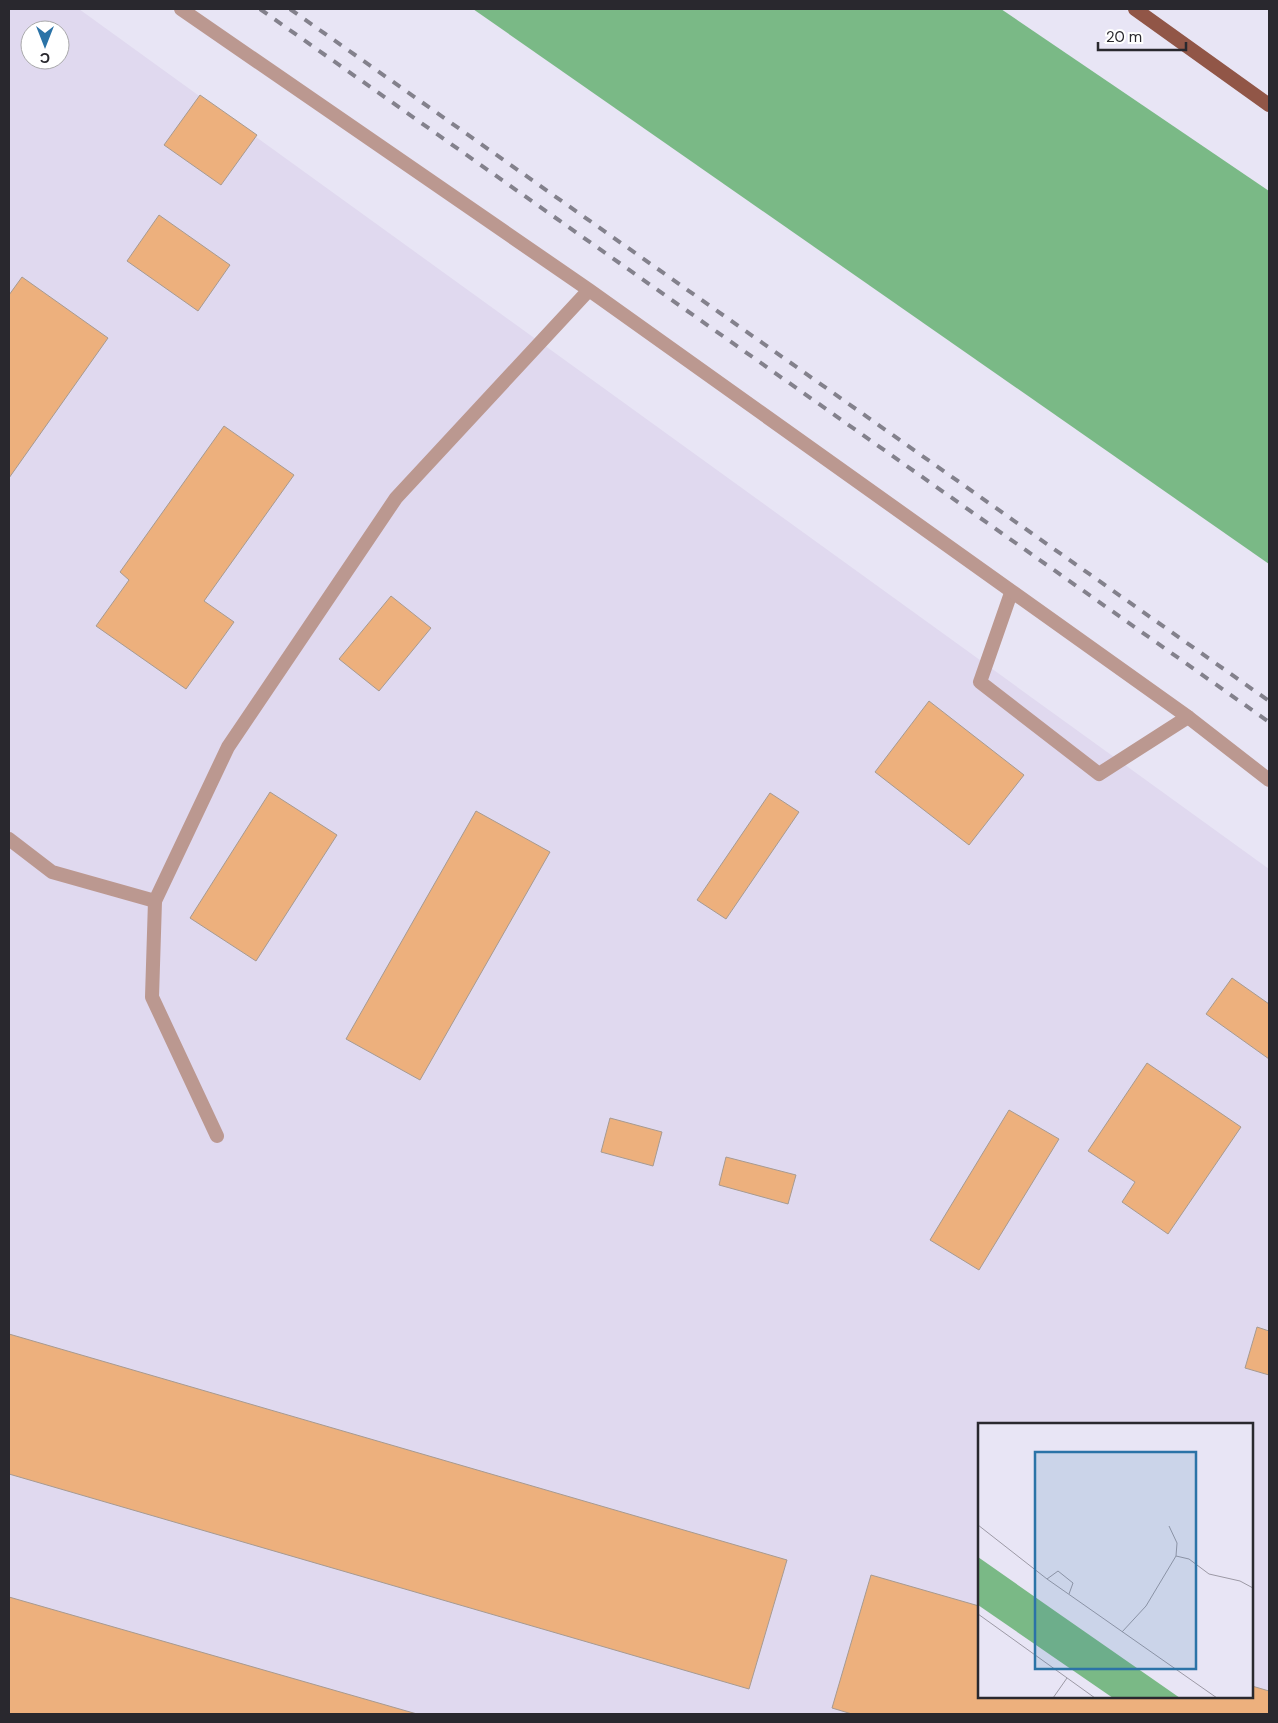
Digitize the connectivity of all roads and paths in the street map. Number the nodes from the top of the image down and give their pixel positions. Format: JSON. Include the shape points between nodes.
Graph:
{"nodes":[{"id":1,"x":181,"y":9,"type":"edge"},
{"id":2,"x":1135,"y":9,"type":"edge"},
{"id":3,"x":1269,"y":104,"type":"edge"},
{"id":4,"x":588,"y":290,"type":"junction"},
{"id":5,"x":1012,"y":593,"type":"junction"},
{"id":6,"x":1188,"y":716,"type":"junction"},
{"id":7,"x":1269,"y":780,"type":"edge"},
{"id":8,"x":9,"y":839,"type":"edge"},
{"id":9,"x":155,"y":901,"type":"junction"},
{"id":10,"x":217,"y":1136,"type":"dead end"}],
"edges":[{"from":1,"to":4,"type":"street"},
{"from":2,"to":3,"type":"main road"},
{"from":4,"to":5,"type":"street"},
{"from":4,"to":9,"type":"street","via":[[396,498],[228,747]]},
{"from":5,"to":6,"type":"street"},
{"from":5,"to":6,"type":"street","via":[[980,682],[1099,774]]},
{"from":6,"to":7,"type":"street"},
{"from":8,"to":9,"type":"street","via":[[52,872]]},
{"from":9,"to":10,"type":"street","via":[[152,997]]}]}
